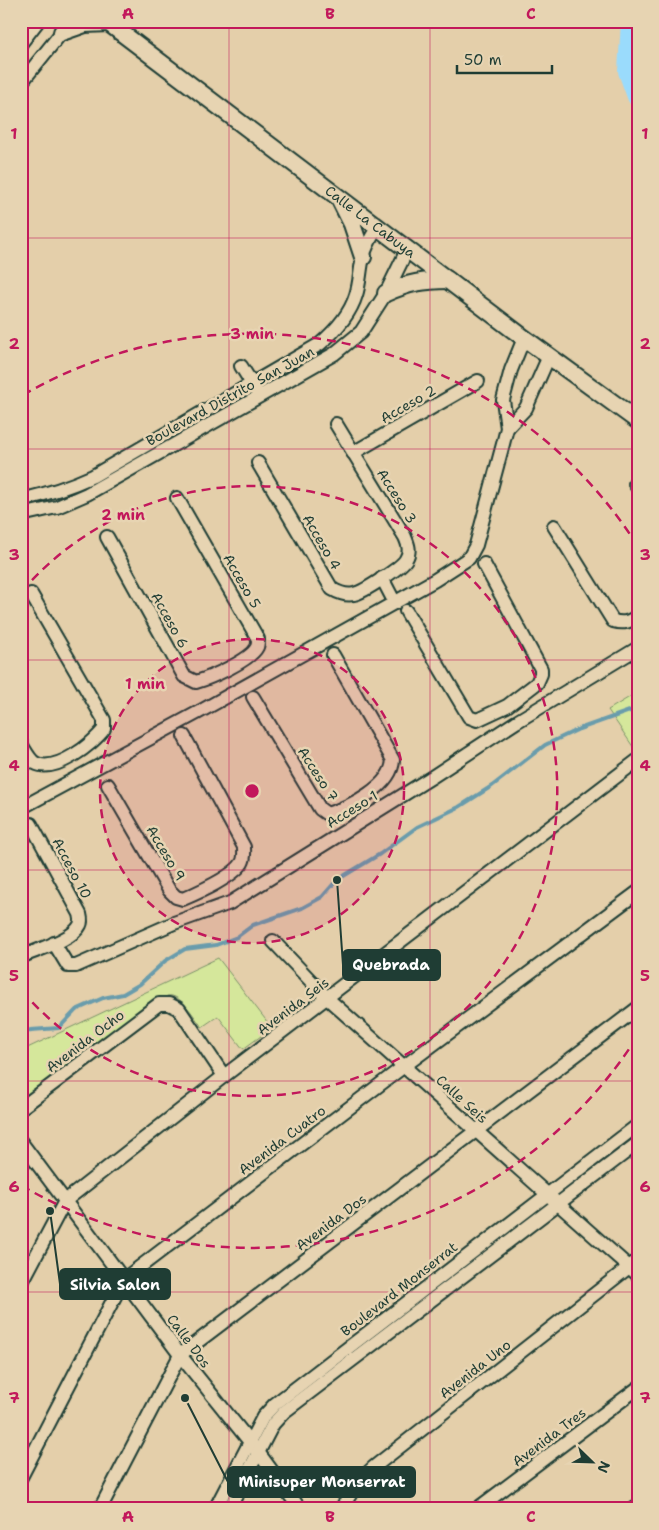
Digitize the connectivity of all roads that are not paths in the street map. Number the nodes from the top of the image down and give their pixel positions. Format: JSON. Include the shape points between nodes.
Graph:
{"nodes":[{"id":1,"x":38,"y":21,"type":"edge"},
{"id":2,"x":108,"y":22,"type":"edge"},
{"id":3,"x":66,"y":27,"type":"edge"},
{"id":4,"x":21,"y":43,"type":"edge"},
{"id":5,"x":21,"y":80,"type":"edge"},
{"id":6,"x":338,"y":196,"type":"junction"},
{"id":7,"x":378,"y":226,"type":"junction"},
{"id":8,"x":408,"y":248,"type":"junction"},
{"id":9,"x":363,"y":257,"type":"junction"},
{"id":10,"x":448,"y":280,"type":"junction"},
{"id":11,"x":386,"y":293,"type":"junction"},
{"id":12,"x":524,"y":338,"type":"junction"},
{"id":13,"x":549,"y":356,"type":"junction"},
{"id":14,"x":241,"y":366,"type":"dead end"},
{"id":15,"x":478,"y":381,"type":"dead end"},
{"id":16,"x":252,"y":384,"type":"junction"},
{"id":17,"x":259,"y":396,"type":"junction"},
{"id":18,"x":638,"y":421,"type":"edge"},
{"id":19,"x":336,"y":424,"type":"dead end"},
{"id":20,"x":507,"y":428,"type":"junction"},
{"id":21,"x":353,"y":453,"type":"junction"},
{"id":22,"x":258,"y":463,"type":"dead end"},
{"id":23,"x":177,"y":498,"type":"dead end"},
{"id":24,"x":21,"y":500,"type":"edge"},
{"id":25,"x":21,"y":516,"type":"edge"},
{"id":26,"x":554,"y":526,"type":"dead end"},
{"id":27,"x":107,"y":537,"type":"dead end"},
{"id":28,"x":484,"y":564,"type":"dead end"},
{"id":29,"x":382,"y":578,"type":"junction"},
{"id":30,"x":31,"y":594,"type":"dead end"},
{"id":31,"x":395,"y":603,"type":"junction"},
{"id":32,"x":406,"y":611,"type":"dead end"},
{"id":33,"x":638,"y":616,"type":"edge"},
{"id":34,"x":638,"y":648,"type":"edge"},
{"id":35,"x":333,"y":655,"type":"dead end"},
{"id":36,"x":228,"y":669,"type":"junction"},
{"id":37,"x":239,"y":689,"type":"junction"},
{"id":38,"x":253,"y":697,"type":"dead end"},
{"id":39,"x":507,"y":706,"type":"junction"},
{"id":40,"x":516,"y":722,"type":"junction"},
{"id":41,"x":184,"y":736,"type":"dead end"},
{"id":42,"x":21,"y":744,"type":"edge"},
{"id":43,"x":79,"y":752,"type":"junction"},
{"id":44,"x":638,"y":760,"type":"edge"},
{"id":45,"x":90,"y":771,"type":"junction"},
{"id":46,"x":108,"y":785,"type":"dead end"},
{"id":47,"x":366,"y":796,"type":"junction"},
{"id":48,"x":21,"y":808,"type":"edge"},
{"id":49,"x":376,"y":812,"type":"junction"},
{"id":50,"x":31,"y":824,"type":"dead end"},
{"id":51,"x":217,"y":883,"type":"junction"},
{"id":52,"x":638,"y":892,"type":"edge"},
{"id":53,"x":230,"y":903,"type":"junction"},
{"id":54,"x":273,"y":941,"type":"dead end"},
{"id":55,"x":54,"y":943,"type":"junction"},
{"id":56,"x":21,"y":957,"type":"edge"},
{"id":57,"x":327,"y":998,"type":"junction"},
{"id":58,"x":638,"y":1008,"type":"edge"},
{"id":59,"x":403,"y":1067,"type":"junction"},
{"id":60,"x":224,"y":1076,"type":"junction"},
{"id":61,"x":21,"y":1108,"type":"edge"},
{"id":62,"x":638,"y":1125,"type":"edge"},
{"id":63,"x":476,"y":1131,"type":"junction"},
{"id":64,"x":21,"y":1142,"type":"edge"},
{"id":65,"x":638,"y":1143,"type":"edge"},
{"id":66,"x":548,"y":1194,"type":"junction"},
{"id":67,"x":65,"y":1201,"type":"junction"},
{"id":68,"x":558,"y":1203,"type":"junction"},
{"id":69,"x":635,"y":1267,"type":"edge"},
{"id":70,"x":124,"y":1279,"type":"junction"},
{"id":71,"x":21,"y":1284,"type":"edge"},
{"id":72,"x":180,"y":1356,"type":"junction"},
{"id":73,"x":638,"y":1388,"type":"edge"},
{"id":74,"x":254,"y":1447,"type":"junction"},
{"id":75,"x":21,"y":1477,"type":"edge"},
{"id":76,"x":638,"y":1506,"type":"edge"},
{"id":77,"x":100,"y":1509,"type":"edge"},
{"id":78,"x":215,"y":1509,"type":"edge"},
{"id":79,"x":229,"y":1509,"type":"edge"},
{"id":80,"x":300,"y":1509,"type":"edge"},
{"id":81,"x":341,"y":1509,"type":"edge"},
{"id":82,"x":477,"y":1509,"type":"edge"},
{"id":83,"x":634,"y":1509,"type":"edge"}],
"edges":[{"from":1,"to":4,"type":"street"},
{"from":2,"to":3,"type":"street"},
{"from":2,"to":6,"type":"street","name":"Calle La Cabuya"},
{"from":3,"to":5,"type":"street"},
{"from":6,"to":7,"type":"street","name":"Calle La Cabuya"},
{"from":6,"to":9,"type":"street"},
{"from":7,"to":8,"type":"street","name":"Calle La Cabuya"},
{"from":7,"to":9,"type":"street","name":"Boulevard Distrito San Juan"},
{"from":8,"to":10,"type":"street","name":"Calle La Cabuya"},
{"from":8,"to":11,"type":"street","name":"Boulevard Distrito San Juan"},
{"from":9,"to":16,"type":"street","name":"Boulevard Distrito San Juan","via":[[356,295],[334,332],[320,344]]},
{"from":10,"to":11,"type":"street","via":[[418,282]]},
{"from":10,"to":12,"type":"street","name":"Calle La Cabuya"},
{"from":11,"to":17,"type":"street","name":"Boulevard Distrito San Juan","via":[[361,332],[334,354]]},
{"from":12,"to":13,"type":"street","name":"Calle La Cabuya"},
{"from":12,"to":20,"type":"street","via":[[503,400]]},
{"from":13,"to":18,"type":"street","name":"Calle La Cabuya"},
{"from":13,"to":20,"type":"street","via":[[526,408]]},
{"from":14,"to":16,"type":"street"},
{"from":15,"to":21,"type":"street","name":"Acceso 2"},
{"from":16,"to":17,"type":"street"},
{"from":16,"to":24,"type":"street","name":"Boulevard Distrito San Juan","via":[[93,476],[49,494]]},
{"from":17,"to":25,"type":"street","name":"Boulevard Distrito San Juan","via":[[87,494],[57,507]]},
{"from":19,"to":21,"type":"street","name":"Acceso 3"},
{"from":20,"to":31,"type":"street","via":[[476,545],[469,558]]},
{"from":21,"to":29,"type":"street","name":"Acceso 3","via":[[405,536],[409,548],[399,567]]},
{"from":22,"to":29,"type":"street","name":"Acceso 4","via":[[332,588],[341,594],[353,594]]},
{"from":23,"to":36,"type":"street","name":"Acceso 5","via":[[258,639],[257,647],[250,655]]},
{"from":26,"to":33,"type":"street","via":[[613,621],[622,624]]},
{"from":27,"to":36,"type":"street","name":"Acceso 6","via":[[184,676],[196,682]]},
{"from":28,"to":39,"type":"street","via":[[541,669],[537,683]]},
{"from":29,"to":31,"type":"street"},
{"from":30,"to":43,"type":"street","via":[[104,720],[101,734]]},
{"from":31,"to":37,"type":"street"},
{"from":32,"to":39,"type":"street","via":[[469,717],[477,720]]},
{"from":34,"to":40,"type":"street","name":"Acceso 1"},
{"from":35,"to":47,"type":"street","name":"Acceso 7","via":[[393,760],[389,776]]},
{"from":36,"to":37,"type":"street"},
{"from":37,"to":45,"type":"street"},
{"from":38,"to":47,"type":"street","name":"Acceso 7","via":[[320,809],[328,814]]},
{"from":39,"to":40,"type":"street"},
{"from":40,"to":49,"type":"street","name":"Acceso 1"},
{"from":41,"to":51,"type":"street","name":"Acceso 9","via":[[244,847],[241,865]]},
{"from":42,"to":43,"type":"street","via":[[28,756],[42,765],[53,765]]},
{"from":43,"to":45,"type":"street"},
{"from":44,"to":57,"type":"street","name":"Avenida Seis"},
{"from":45,"to":48,"type":"street"},
{"from":46,"to":51,"type":"street","name":"Acceso 9","via":[[176,897],[183,900]]},
{"from":47,"to":49,"type":"street"},
{"from":49,"to":53,"type":"street","name":"Acceso 1"},
{"from":50,"to":55,"type":"street","name":"Acceso 10","via":[[80,914],[80,926],[71,936]]},
{"from":51,"to":53,"type":"street"},
{"from":52,"to":59,"type":"street","name":"Avenida Cuatro"},
{"from":53,"to":55,"type":"street","name":"Acceso 1","via":[[174,922],[76,966],[68,966]]},
{"from":54,"to":57,"type":"street","name":"Calle Seis"},
{"from":55,"to":56,"type":"street"},
{"from":57,"to":59,"type":"street","name":"Calle Seis"},
{"from":57,"to":60,"type":"street","name":"Avenida Seis"},
{"from":58,"to":63,"type":"street","name":"Avenida Dos"},
{"from":59,"to":63,"type":"street","name":"Calle Seis"},
{"from":59,"to":70,"type":"street","name":"Avenida Cuatro"},
{"from":60,"to":61,"type":"street","name":"Avenida Ocho","via":[[179,1010],[169,1004],[159,1004]]},
{"from":60,"to":67,"type":"street","name":"Avenida Seis"},
{"from":62,"to":66,"type":"street","name":"Boulevard Monserrat"},
{"from":63,"to":66,"type":"street","name":"Calle Seis"},
{"from":63,"to":72,"type":"street","name":"Avenida Dos"},
{"from":64,"to":67,"type":"street","name":"Calle Dos"},
{"from":65,"to":68,"type":"street","name":"Boulevard Monserrat"},
{"from":66,"to":68,"type":"street","name":"Calle Seis"},
{"from":66,"to":74,"type":"street","name":"Boulevard Monserrat","via":[[275,1404],[263,1418]]},
{"from":67,"to":70,"type":"street","name":"Calle Dos"},
{"from":67,"to":71,"type":"street","name":"Avenida Seis"},
{"from":68,"to":69,"type":"street","name":"Calle Seis"},
{"from":68,"to":74,"type":"street","name":"Boulevard Monserrat","via":[[284,1412]]},
{"from":69,"to":81,"type":"street","name":"Avenida Uno","via":[[374,1467],[358,1482]]},
{"from":70,"to":72,"type":"street","name":"Calle Dos"},
{"from":70,"to":75,"type":"street","name":"Avenida Cuatro"},
{"from":72,"to":74,"type":"street","name":"Calle Dos"},
{"from":72,"to":77,"type":"street","name":"Avenida Dos"},
{"from":73,"to":82,"type":"street","name":"Avenida Tres"},
{"from":74,"to":78,"type":"street","name":"Boulevard Monserrat"},
{"from":74,"to":79,"type":"street","name":"Boulevard Monserrat"},
{"from":74,"to":80,"type":"street","name":"Calle Dos"},
{"from":76,"to":83,"type":"street"}]}
